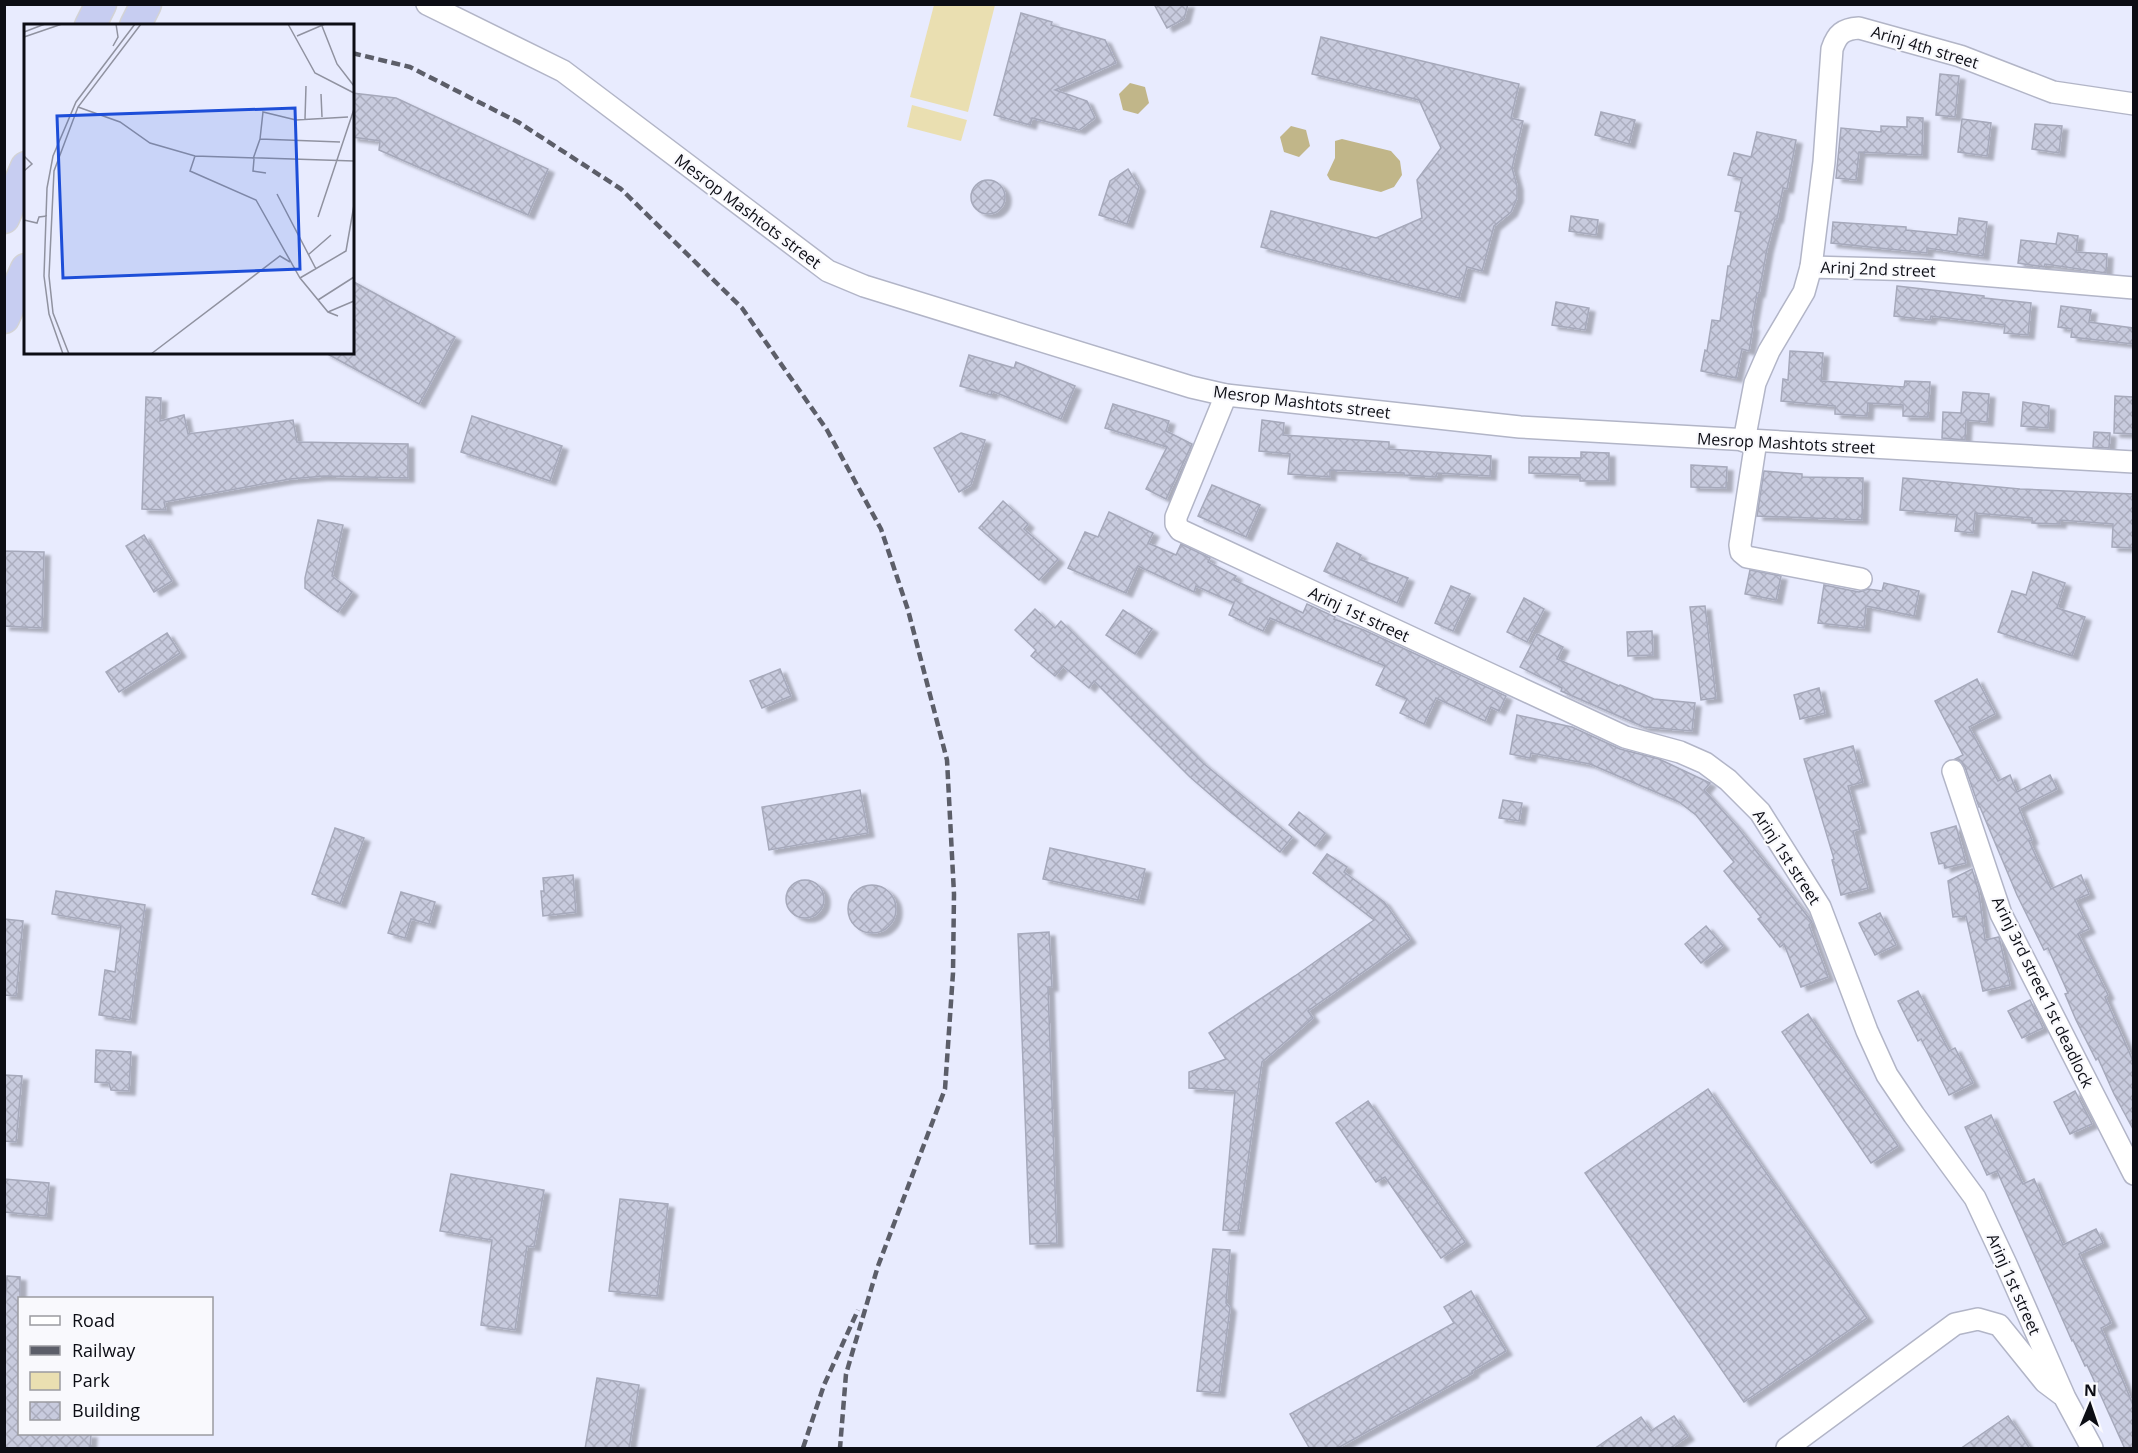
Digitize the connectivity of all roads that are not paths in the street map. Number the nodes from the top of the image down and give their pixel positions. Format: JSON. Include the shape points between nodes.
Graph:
{"nodes":[{"id":1,"x":101,"y":4,"type":"edge"},
{"id":2,"x":146,"y":4,"type":"edge"},
{"id":3,"x":427,"y":4,"type":"edge"},
{"id":4,"x":91,"y":24,"type":"edge"},
{"id":5,"x":136,"y":24,"type":"edge"},
{"id":6,"x":2133,"y":104,"type":"edge"},
{"id":7,"x":24,"y":172,"type":"edge"},
{"id":8,"x":4,"y":218,"type":"edge"},
{"id":9,"x":1811,"y":267,"type":"junction"},
{"id":10,"x":24,"y":273,"type":"edge"},
{"id":11,"x":2133,"y":288,"type":"edge"},
{"id":12,"x":4,"y":318,"type":"edge"},
{"id":13,"x":1227,"y":395,"type":"junction"},
{"id":14,"x":1750,"y":441,"type":"junction"},
{"id":15,"x":2133,"y":462,"type":"edge"},
{"id":16,"x":1861,"y":579,"type":"dead end"},
{"id":17,"x":1953,"y":771,"type":"dead end"},
{"id":18,"x":2133,"y":1174,"type":"edge"},
{"id":19,"x":2066,"y":1398,"type":"junction"},
{"id":20,"x":1787,"y":1449,"type":"edge"},
{"id":21,"x":2092,"y":1449,"type":"edge"}],
"edges":[{"from":1,"to":4,"type":"highway"},
{"from":2,"to":5,"type":"highway"},
{"from":3,"to":13,"type":"street","name":"Mesrop Mashtots street","via":[[563,71],[828,271],[875,289]]},
{"from":6,"to":9,"type":"street","name":"Arinj 4th street","via":[[2054,93],[1960,56],[1860,28],[1847,29],[1836,37],[1832,50]]},
{"from":7,"to":8,"type":"highway"},
{"from":9,"to":11,"type":"street","name":"Arinj 2nd street","via":[[1921,270]]},
{"from":9,"to":14,"type":"street","name":"Arinj 2nd street","via":[[1804,292],[1755,383]]},
{"from":10,"to":12,"type":"highway"},
{"from":13,"to":14,"type":"street","name":"Mesrop Mashtots street","via":[[1520,427]]},
{"from":13,"to":19,"type":"street","name":"Arinj 1st street","via":[[1176,517],[1180,530],[1625,737],[1705,763],[1760,812],[1820,907],[1887,1075],[1975,1198]]},
{"from":14,"to":15,"type":"street","name":"Mesrop Mashtots street"},
{"from":14,"to":16,"type":"street","name":"Arinj 2nd street","via":[[1741,552],[1747,557]]},
{"from":17,"to":18,"type":"street","name":"Arinj 3rd street 1st deadlock","via":[[2001,914]]},
{"from":19,"to":20,"type":"street","via":[[2044,1382],[1999,1325],[1978,1319],[1955,1324]]},
{"from":19,"to":21,"type":"street","name":"Arinj 1st street"}]}
